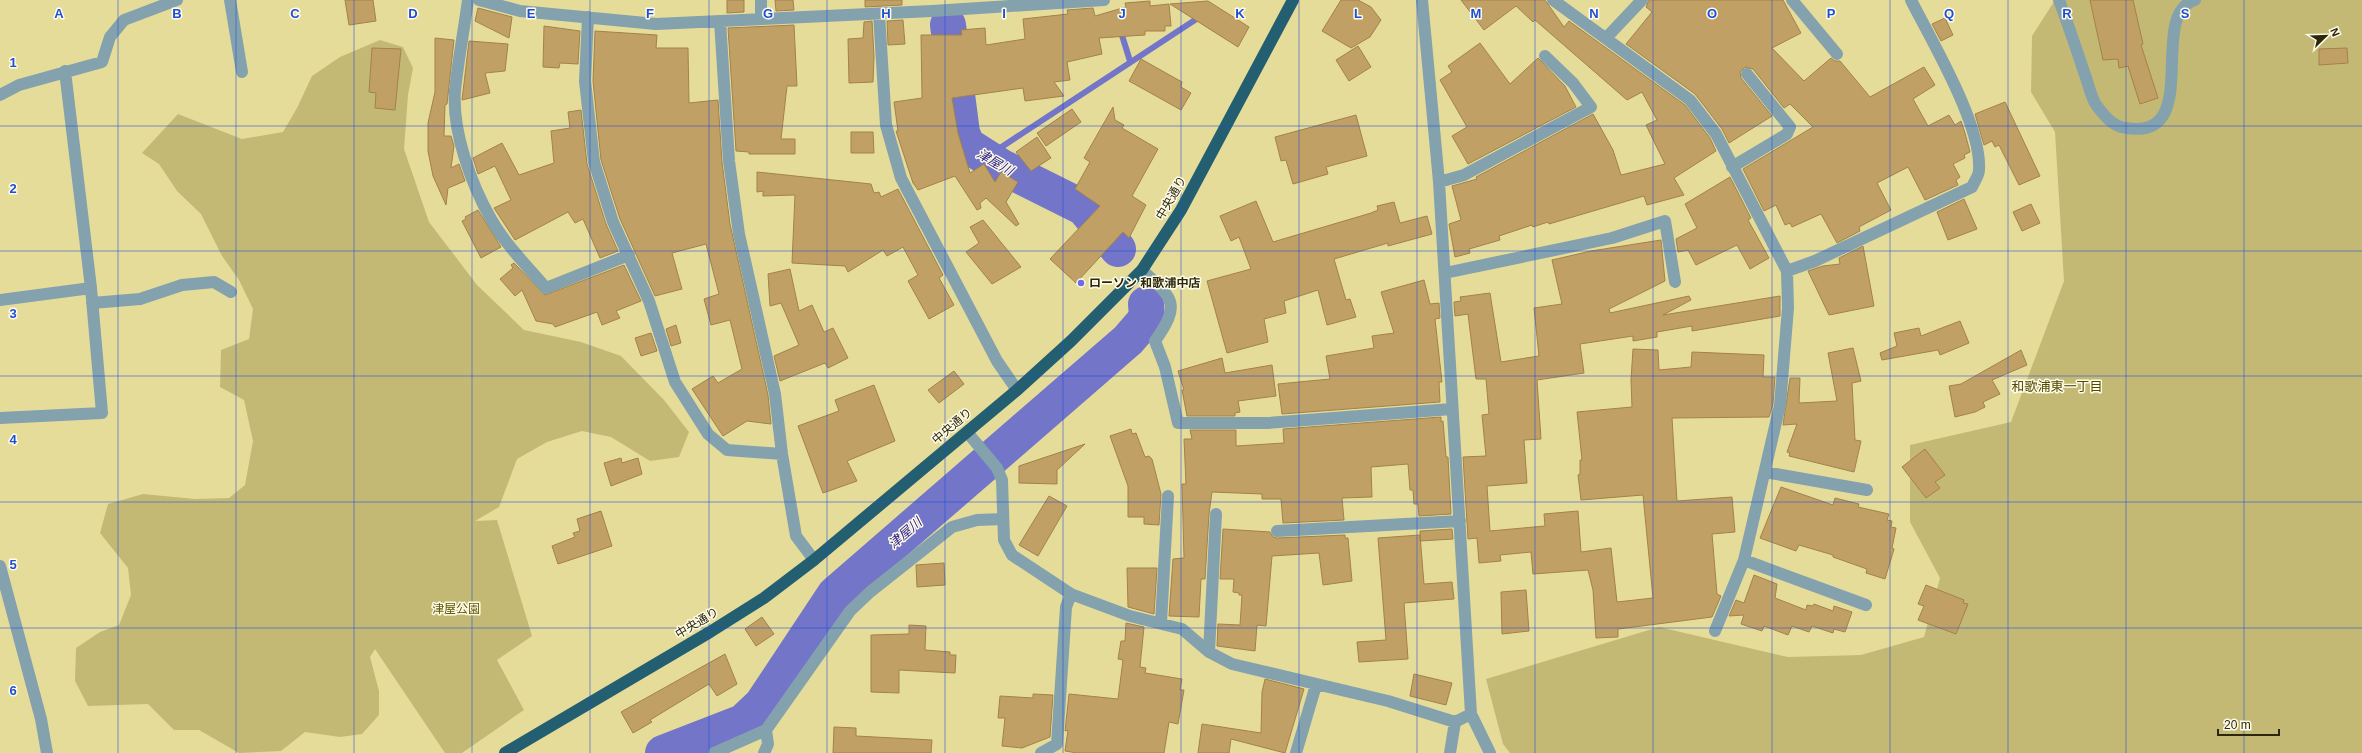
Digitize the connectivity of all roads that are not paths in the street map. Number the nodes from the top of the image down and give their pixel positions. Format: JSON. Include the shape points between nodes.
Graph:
{"nodes":[{"id":1,"x":177,"y":0,"type":"edge"},
{"id":2,"x":230,"y":0,"type":"edge"},
{"id":3,"x":468,"y":0,"type":"edge"},
{"id":4,"x":479,"y":0,"type":"edge"},
{"id":5,"x":761,"y":0,"type":"edge"},
{"id":6,"x":1104,"y":0,"type":"edge"},
{"id":7,"x":1293,"y":0,"type":"edge"},
{"id":8,"x":1422,"y":0,"type":"edge"},
{"id":9,"x":1553,"y":0,"type":"edge"},
{"id":10,"x":1642,"y":0,"type":"edge"},
{"id":11,"x":1792,"y":0,"type":"edge"},
{"id":12,"x":1911,"y":0,"type":"edge"},
{"id":13,"x":2059,"y":0,"type":"edge"},
{"id":14,"x":2195,"y":0,"type":"edge"},
{"id":15,"x":932,"y":6,"type":"edge"},
{"id":16,"x":879,"y":14,"type":"junction"},
{"id":17,"x":588,"y":17,"type":"junction"},
{"id":18,"x":761,"y":19,"type":"junction"},
{"id":19,"x":720,"y":21,"type":"junction"},
{"id":20,"x":1607,"y":37,"type":"junction"},
{"id":21,"x":1837,"y":54,"type":"dead end"},
{"id":22,"x":1545,"y":56,"type":"dead end"},
{"id":23,"x":66,"y":71,"type":"junction"},
{"id":24,"x":242,"y":72,"type":"dead end"},
{"id":25,"x":1747,"y":74,"type":"dead end"},
{"id":26,"x":0,"y":96,"type":"edge"},
{"id":27,"x":1732,"y":167,"type":"junction"},
{"id":28,"x":1440,"y":182,"type":"junction"},
{"id":29,"x":629,"y":255,"type":"junction"},
{"id":30,"x":1142,"y":270,"type":"junction"},
{"id":31,"x":1787,"y":271,"type":"junction"},
{"id":32,"x":1445,"y":273,"type":"junction"},
{"id":33,"x":1675,"y":282,"type":"dead end"},
{"id":34,"x":91,"y":288,"type":"junction"},
{"id":35,"x":231,"y":292,"type":"dead end"},
{"id":36,"x":0,"y":300,"type":"edge"},
{"id":37,"x":92,"y":303,"type":"junction"},
{"id":38,"x":1017,"y":390,"type":"junction"},
{"id":39,"x":1452,"y":409,"type":"junction"},
{"id":40,"x":0,"y":418,"type":"edge"},
{"id":41,"x":967,"y":432,"type":"junction"},
{"id":42,"x":782,"y":454,"type":"junction"},
{"id":43,"x":1765,"y":472,"type":"junction"},
{"id":44,"x":1867,"y":490,"type":"dead end"},
{"id":45,"x":1168,"y":496,"type":"dead end"},
{"id":46,"x":1216,"y":514,"type":"dead end"},
{"id":47,"x":1003,"y":519,"type":"junction"},
{"id":48,"x":1460,"y":521,"type":"junction"},
{"id":49,"x":1277,"y":531,"type":"dead end"},
{"id":50,"x":814,"y":560,"type":"junction"},
{"id":51,"x":1744,"y":560,"type":"junction"},
{"id":52,"x":0,"y":566,"type":"edge"},
{"id":53,"x":1071,"y":594,"type":"junction"},
{"id":54,"x":1866,"y":605,"type":"dead end"},
{"id":55,"x":1161,"y":623,"type":"junction"},
{"id":56,"x":1715,"y":630,"type":"dead end"},
{"id":57,"x":1209,"y":652,"type":"junction"},
{"id":58,"x":1316,"y":685,"type":"junction"},
{"id":59,"x":1471,"y":714,"type":"junction"},
{"id":60,"x":1455,"y":722,"type":"junction"},
{"id":61,"x":766,"y":730,"type":"junction"},
{"id":62,"x":47,"y":753,"type":"edge"},
{"id":63,"x":505,"y":753,"type":"edge"},
{"id":64,"x":714,"y":753,"type":"edge"},
{"id":65,"x":764,"y":753,"type":"edge"},
{"id":66,"x":1040,"y":753,"type":"edge"},
{"id":67,"x":1296,"y":753,"type":"edge"},
{"id":68,"x":1450,"y":753,"type":"edge"},
{"id":69,"x":1490,"y":753,"type":"edge"}],
"edges":[{"from":1,"to":23,"type":"street","via":[[124,20],[110,37],[102,62]]},
{"from":2,"to":24,"type":"street"},
{"from":3,"to":29,"type":"street","via":[[455,91],[456,127],[472,177],[491,219],[546,288]]},
{"from":4,"to":17,"type":"street","via":[[520,11]]},
{"from":5,"to":18,"type":"street"},
{"from":6,"to":15,"type":"street"},
{"from":7,"to":30,"type":"highway","name":"中央通り","via":[[1181,210]]},
{"from":8,"to":28,"type":"street"},
{"from":9,"to":20,"type":"street"},
{"from":10,"to":20,"type":"street"},
{"from":11,"to":21,"type":"street"},
{"from":12,"to":31,"type":"street","via":[[1956,89],[1978,146],[1980,172],[1972,187]]},
{"from":13,"to":14,"type":"street","via":[[2095,103],[2114,125],[2134,130],[2154,125],[2167,109],[2177,14],[2188,2]]},
{"from":15,"to":16,"type":"street"},
{"from":16,"to":18,"type":"street"},
{"from":16,"to":38,"type":"street","via":[[886,126],[901,178],[997,361]]},
{"from":17,"to":19,"type":"street","via":[[656,24]]},
{"from":17,"to":29,"type":"street","via":[[585,81],[594,162],[613,222]]},
{"from":18,"to":19,"type":"street"},
{"from":19,"to":42,"type":"street","via":[[730,161],[739,234],[775,394]]},
{"from":20,"to":27,"type":"street","via":[[1690,100],[1716,134]]},
{"from":22,"to":28,"type":"street","via":[[1573,83],[1592,107],[1464,175]]},
{"from":23,"to":26,"type":"street","via":[[19,85]]},
{"from":23,"to":34,"type":"street"},
{"from":25,"to":27,"type":"street","via":[[1790,127],[1787,134]]},
{"from":27,"to":31,"type":"street"},
{"from":28,"to":32,"type":"street"},
{"from":29,"to":42,"type":"street","via":[[649,301],[675,382],[708,434],[727,450]]},
{"from":30,"to":38,"type":"highway","name":"中央通り","via":[[1071,341]]},
{"from":30,"to":39,"type":"street","via":[[1158,285],[1170,302],[1172,311],[1169,321],[1155,341],[1165,367],[1178,424],[1268,423]]},
{"from":31,"to":43,"type":"street","via":[[1788,308],[1780,405]]},
{"from":32,"to":33,"type":"street","via":[[1612,238],[1665,221]]},
{"from":32,"to":39,"type":"street"},
{"from":34,"to":36,"type":"street"},
{"from":34,"to":37,"type":"street"},
{"from":35,"to":37,"type":"street","via":[[214,282],[182,285],[140,299]]},
{"from":37,"to":40,"type":"street","via":[[102,413]]},
{"from":38,"to":41,"type":"highway","name":"中央通り"},
{"from":39,"to":48,"type":"street"},
{"from":41,"to":47,"type":"street","via":[[997,468],[1002,480]]},
{"from":41,"to":50,"type":"highway","name":"中央通り"},
{"from":42,"to":50,"type":"street","via":[[796,536]]},
{"from":43,"to":44,"type":"street"},
{"from":43,"to":51,"type":"street"},
{"from":45,"to":55,"type":"street"},
{"from":46,"to":57,"type":"street"},
{"from":47,"to":53,"type":"street","via":[[1004,540],[1012,555]]},
{"from":47,"to":61,"type":"street","via":[[977,520],[952,527],[870,592],[850,610]]},
{"from":48,"to":49,"type":"street"},
{"from":48,"to":59,"type":"street"},
{"from":50,"to":63,"type":"highway","name":"中央通り","via":[[764,598],[723,624]]},
{"from":51,"to":54,"type":"street"},
{"from":51,"to":56,"type":"street"},
{"from":52,"to":62,"type":"street","via":[[41,719]]},
{"from":53,"to":55,"type":"street","via":[[1130,616]]},
{"from":53,"to":66,"type":"street","via":[[1066,607],[1057,744]]},
{"from":55,"to":57,"type":"street","via":[[1182,630]]},
{"from":57,"to":58,"type":"street","via":[[1232,664]]},
{"from":58,"to":60,"type":"street","via":[[1388,701]]},
{"from":58,"to":67,"type":"street"},
{"from":59,"to":60,"type":"street"},
{"from":59,"to":69,"type":"street"},
{"from":60,"to":68,"type":"street"},
{"from":61,"to":64,"type":"street"},
{"from":61,"to":65,"type":"street","via":[[768,744]]}]}
